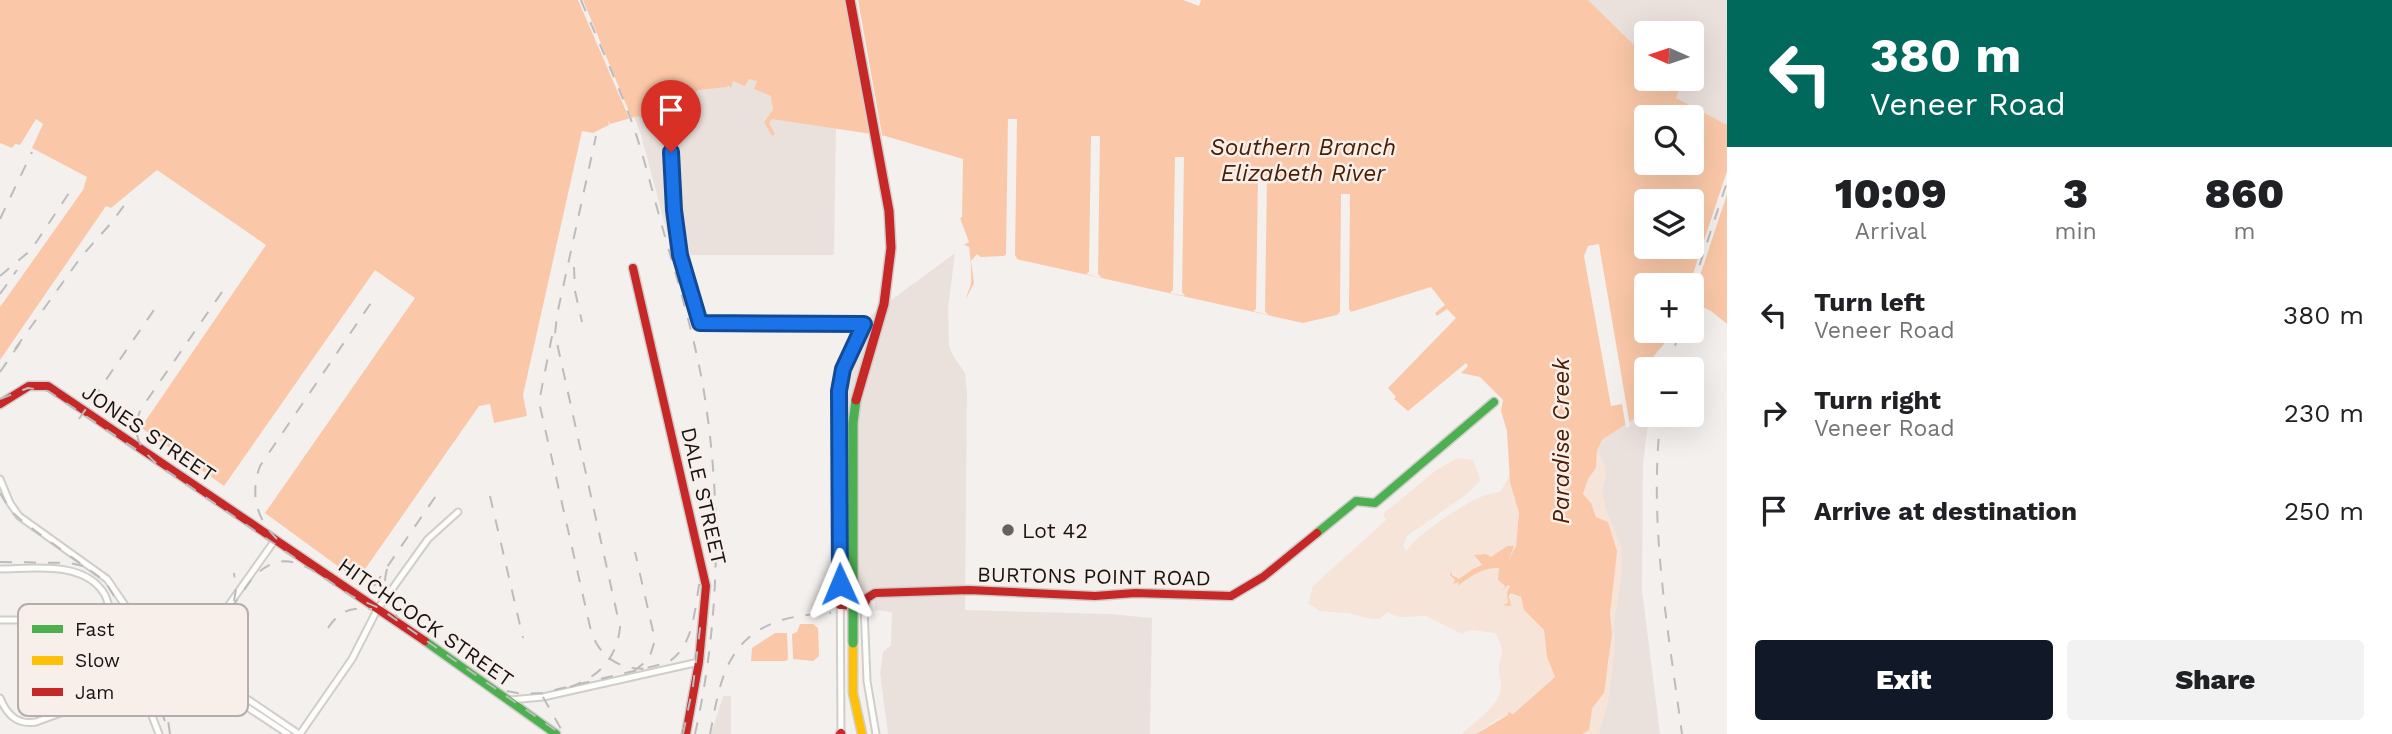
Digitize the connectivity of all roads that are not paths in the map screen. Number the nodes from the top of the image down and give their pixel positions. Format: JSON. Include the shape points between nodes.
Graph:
{"nodes":[{"id":1,"x":850,"y":0,"type":"edge"},
{"id":2,"x":671,"y":152,"type":"dead end"},
{"id":3,"x":633,"y":268,"type":"dead end"},
{"id":4,"x":1494,"y":402,"type":"dead end"},
{"id":5,"x":0,"y":404,"type":"edge"},
{"id":6,"x":0,"y":479,"type":"edge"},
{"id":7,"x":458,"y":512,"type":"dead end"},
{"id":8,"x":275,"y":540,"type":"junction"},
{"id":9,"x":0,"y":569,"type":"edge"},
{"id":10,"x":108,"y":604,"type":"edge"},
{"id":11,"x":125,"y":604,"type":"edge"},
{"id":12,"x":229,"y":604,"type":"edge"},
{"id":13,"x":840,"y":605,"type":"junction"},
{"id":14,"x":864,"y":606,"type":"junction"},
{"id":15,"x":378,"y":608,"type":"junction"},
{"id":16,"x":0,"y":620,"type":"edge"},
{"id":17,"x":18,"y":620,"type":"edge"},
{"id":18,"x":699,"y":662,"type":"junction"},
{"id":19,"x":0,"y":698,"type":"edge"},
{"id":20,"x":248,"y":700,"type":"edge"},
{"id":21,"x":509,"y":700,"type":"junction"},
{"id":22,"x":248,"y":708,"type":"edge"},
{"id":23,"x":54,"y":716,"type":"edge"},
{"id":24,"x":152,"y":716,"type":"edge"},
{"id":25,"x":159,"y":734,"type":"edge"},
{"id":26,"x":288,"y":734,"type":"edge"},
{"id":27,"x":299,"y":734,"type":"edge"},
{"id":28,"x":556,"y":734,"type":"edge"},
{"id":29,"x":687,"y":734,"type":"edge"},
{"id":30,"x":840,"y":734,"type":"edge"},
{"id":31,"x":862,"y":734,"type":"edge"},
{"id":32,"x":876,"y":734,"type":"edge"}],
"edges":[{"from":1,"to":31,"type":"street","bridge":true,"via":[[889,211],[891,248],[884,304],[853,423],[853,694]]},
{"from":2,"to":13,"type":"street","via":[[680,255],[700,323],[865,322],[843,369],[839,391]]},
{"from":3,"to":18,"type":"street","name":"DALE STREET","via":[[706,582]]},
{"from":4,"to":14,"type":"street","name":"BURTONS POINT ROAD","via":[[1375,503],[1356,501],[1262,577],[1231,596],[930,590],[875,593]]},
{"from":5,"to":8,"type":"street","name":"JONES STREET","via":[[27,387],[48,386]]},
{"from":6,"to":11,"type":"street","via":[[19,516],[107,579]]},
{"from":7,"to":15,"type":"street","via":[[428,539]]},
{"from":8,"to":12,"type":"street"},
{"from":8,"to":15,"type":"street","name":"HITCHCOCK STREET"},
{"from":9,"to":10,"type":"street","via":[[68,570],[91,579]]},
{"from":13,"to":14,"type":"street","name":"BURTONS POINT ROAD"},
{"from":13,"to":30,"type":"street"},
{"from":14,"to":32,"type":"street","via":[[867,681]]},
{"from":15,"to":21,"type":"street","name":"HITCHCOCK STREET"},
{"from":15,"to":27,"type":"street","via":[[352,659]]},
{"from":16,"to":17,"type":"street"},
{"from":18,"to":21,"type":"street","via":[[543,697]]},
{"from":18,"to":29,"type":"street","name":"DALE STREET"},
{"from":19,"to":23,"type":"street","via":[[10,715],[25,723]]},
{"from":20,"to":27,"type":"street"},
{"from":21,"to":28,"type":"street","name":"HITCHCOCK STREET"},
{"from":22,"to":26,"type":"street"},
{"from":24,"to":25,"type":"street"}]}
